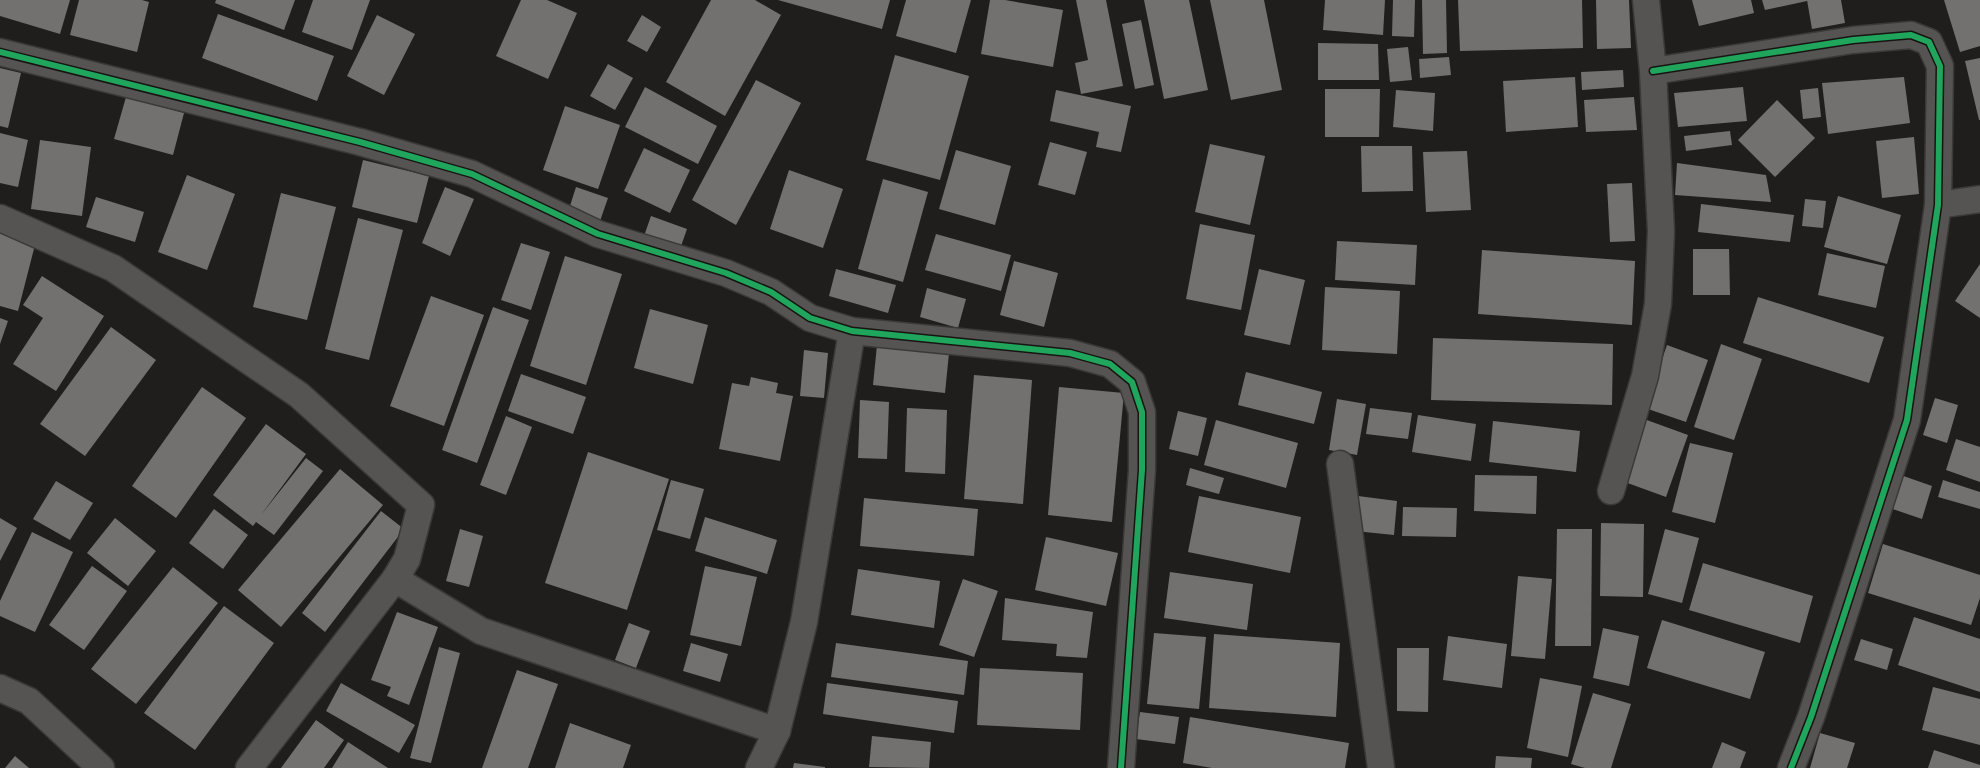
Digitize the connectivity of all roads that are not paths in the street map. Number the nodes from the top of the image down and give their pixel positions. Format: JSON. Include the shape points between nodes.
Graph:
{"nodes":[{"id":1,"x":1646,"y":0,"type":"edge"},
{"id":2,"x":0,"y":52,"type":"edge"},
{"id":3,"x":1653,"y":71,"type":"junction"},
{"id":4,"x":1980,"y":199,"type":"edge"},
{"id":5,"x":1938,"y":205,"type":"junction"},
{"id":6,"x":0,"y":218,"type":"edge"},
{"id":7,"x":852,"y":331,"type":"junction"},
{"id":8,"x":1340,"y":464,"type":"dead end"},
{"id":9,"x":1611,"y":492,"type":"dead end"},
{"id":10,"x":395,"y":580,"type":"junction"},
{"id":11,"x":0,"y":688,"type":"edge"},
{"id":12,"x":777,"y":731,"type":"junction"},
{"id":13,"x":101,"y":768,"type":"edge"},
{"id":14,"x":249,"y":768,"type":"edge"},
{"id":15,"x":759,"y":768,"type":"edge"},
{"id":16,"x":1121,"y":768,"type":"edge"},
{"id":17,"x":1381,"y":768,"type":"edge"},
{"id":18,"x":1791,"y":768,"type":"edge"}],
"edges":[{"from":1,"to":3,"type":"street"},
{"from":2,"to":7,"type":"street","via":[[360,142],[472,174],[598,234],[726,274],[771,292],[810,318]]},
{"from":3,"to":5,"type":"street","via":[[1853,40],[1911,35],[1929,42],[1940,66]]},
{"from":3,"to":9,"type":"street","via":[[1661,231],[1658,304],[1645,376]]},
{"from":4,"to":5,"type":"street"},
{"from":5,"to":18,"type":"street","via":[[1906,420],[1811,716]]},
{"from":6,"to":10,"type":"street","via":[[121,273],[299,395],[421,505],[407,559]]},
{"from":7,"to":12,"type":"street","via":[[804,622]]},
{"from":7,"to":16,"type":"street","via":[[1070,353],[1110,364],[1132,382],[1142,412],[1142,470]]},
{"from":8,"to":17,"type":"street"},
{"from":10,"to":12,"type":"street","via":[[481,631]]},
{"from":10,"to":14,"type":"street"},
{"from":11,"to":13,"type":"street","via":[[29,701]]},
{"from":12,"to":15,"type":"street"}]}
